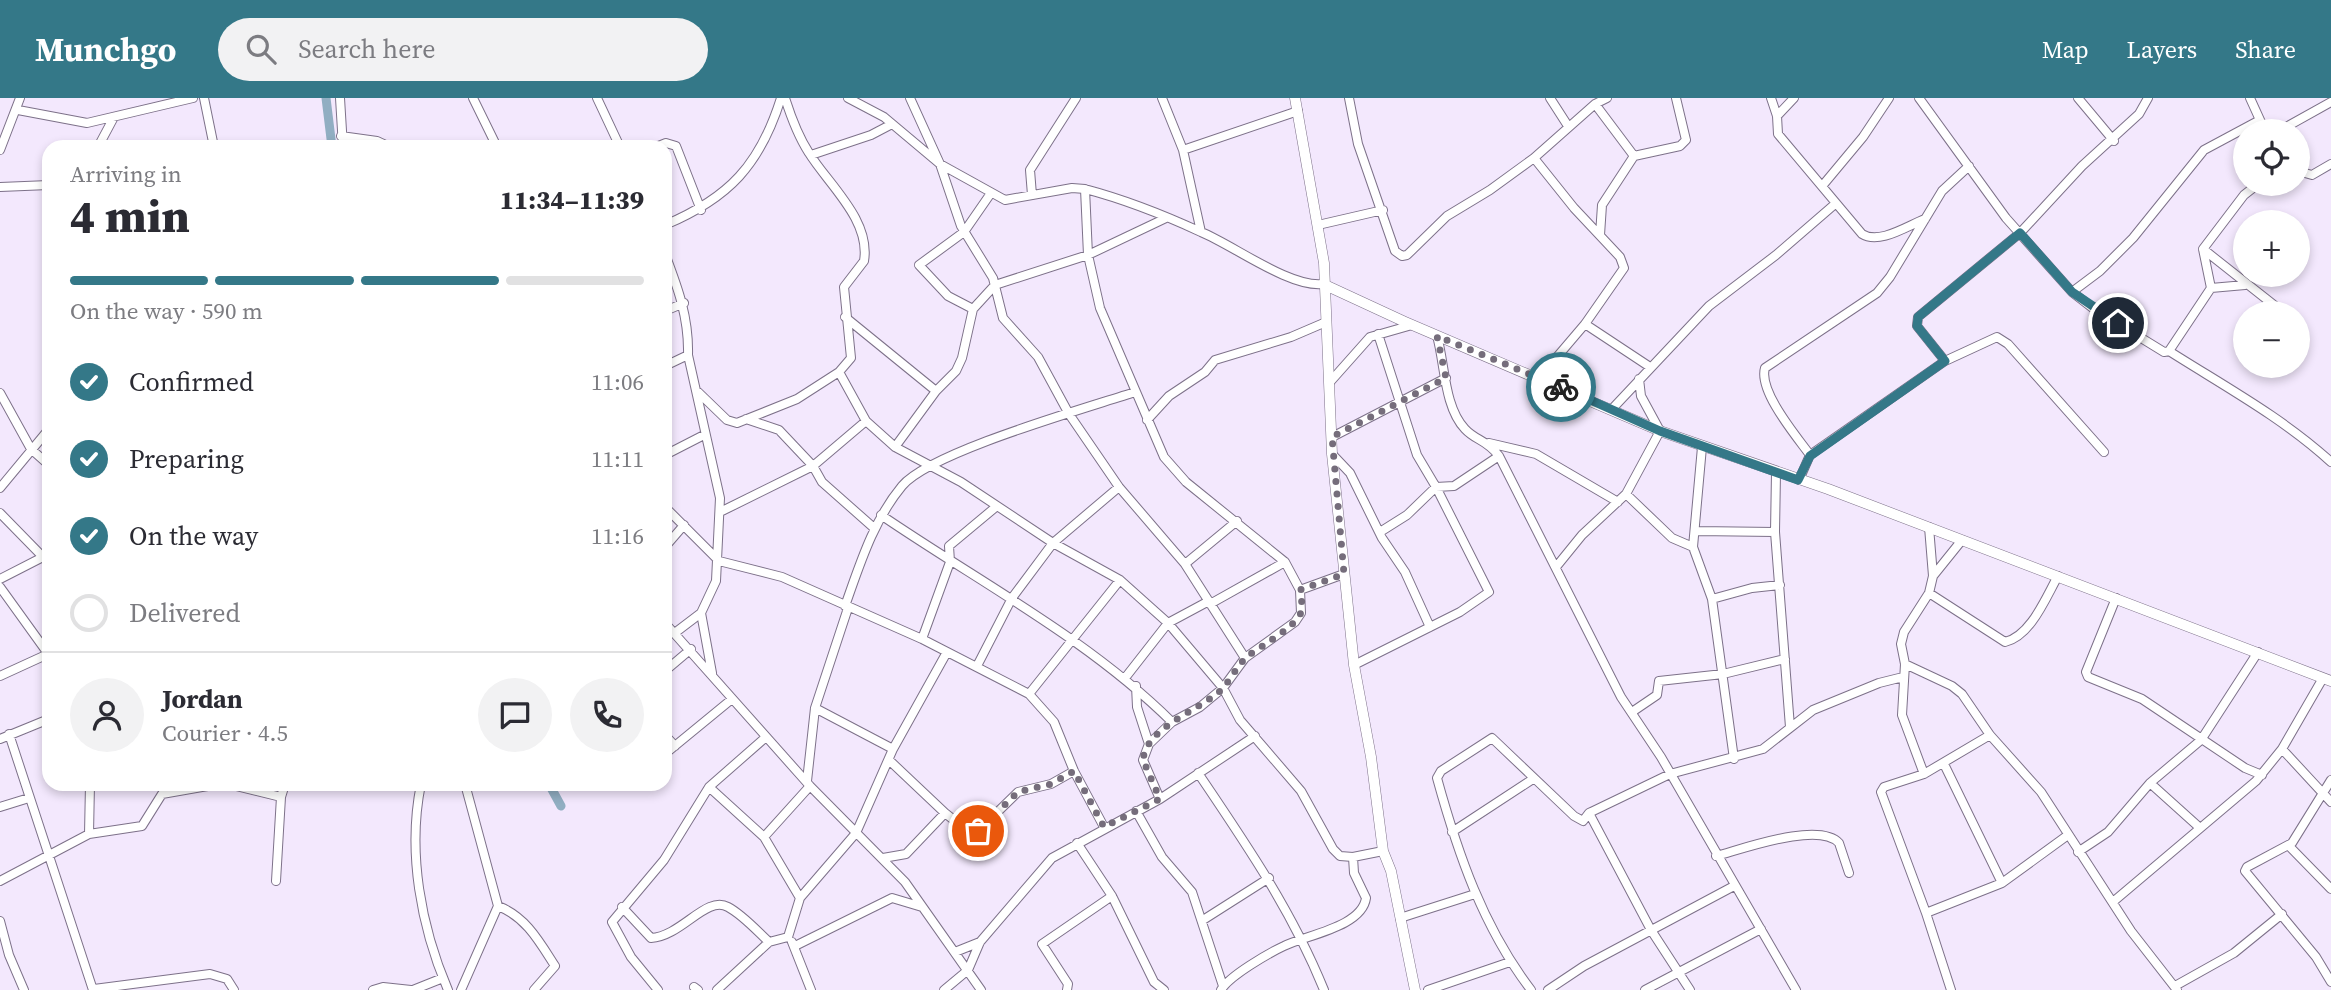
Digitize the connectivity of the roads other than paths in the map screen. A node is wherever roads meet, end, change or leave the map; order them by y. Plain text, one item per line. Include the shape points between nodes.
1 (20, 98) edge
2 (192, 98) edge
3 (204, 98) edge
4 (340, 98) edge
5 (473, 98) edge
6 (597, 98) edge
7 (783, 98) edge
8 (848, 98) edge
9 (910, 98) edge
10 (1076, 98) edge
11 (1163, 98) edge
12 (1295, 98) edge
13 (1349, 98) edge
14 (1550, 98) edge
15 (1607, 98) edge
16 (1675, 98) edge
17 (1771, 98) edge
18 (1794, 98) edge
19 (1889, 98) edge
20 (1919, 98) edge
21 (2078, 98) edge
22 (2148, 98) edge
23 (2250, 98) edge
24 (2331, 102) edge
25 (1595, 104) junction
26 (18, 110) junction
27 (1298, 111) junction
28 (1777, 116) junction
29 (114, 117) junction
30 (2260, 119) edge
31 (2301, 119) edge
32 (892, 124) junction
33 (1568, 126) junction
34 (2233, 134) edge
35 (341, 136) junction
36 (102, 140) edge
37 (213, 140) edge
38 (341, 140) edge
39 (370, 140) edge
40 (494, 140) edge
41 (617, 140) edge
42 (2114, 141) junction
43 (672, 144) edge
44 (0, 150) edge
45 (1183, 150) junction
46 (810, 155) junction
47 (1634, 156) junction
48 (1534, 158) junction
49 (940, 164) junction
50 (2331, 164) edge
51 (1969, 166) junction
52 (2310, 174) edge
53 (42, 185) edge
54 (1823, 185) junction
55 (0, 187) edge
56 (1085, 189) junction
57 (992, 192) junction
58 (1032, 195) junction
59 (2243, 196) edge
60 (1835, 204) junction
61 (701, 210) junction
62 (1383, 210) junction
63 (1166, 218) junction
64 (1925, 219) junction
65 (672, 222) edge
66 (1318, 225) junction
67 (964, 232) junction
68 (1201, 232) junction
69 (2020, 233) junction
70 (1600, 235) junction
71 (2203, 249) junction
72 (1088, 255) junction
73 (672, 272) edge
74 (2233, 275) edge
75 (1323, 284) junction
76 (995, 285) junction
77 (2233, 286) edge
78 (2248, 287) edge
79 (2211, 288) junction
80 (2072, 292) junction
81 (2267, 301) edge
82 (684, 303) junction
83 (672, 308) edge
84 (973, 309) junction
85 (845, 317) junction
86 (1326, 322) junction
87 (1585, 324) junction
88 (1412, 325) junction
89 (1378, 334) junction
90 (1437, 336) junction
91 (2169, 351) junction
92 (688, 355) junction
93 (1945, 361) junction
94 (672, 363) edge
95 (1650, 367) junction
96 (839, 372) junction
97 (1446, 378) junction
98 (1539, 378) junction
99 (1640, 379) junction
100 (1329, 382) junction
101 (936, 391) junction
102 (698, 392) junction
103 (1135, 392) junction
104 (0, 393) edge
105 (1401, 400) junction
106 (1613, 408) junction
107 (1069, 414) junction
108 (746, 419) junction
109 (1147, 420) junction
110 (866, 421) junction
111 (1660, 431) junction
112 (704, 435) junction
113 (42, 437) edge
114 (1332, 437) junction
115 (1489, 443) junction
116 (895, 447) junction
117 (1702, 447) junction
118 (31, 449) junction
119 (672, 451) edge
120 (2104, 452) dead end
121 (1332, 454) junction
122 (1499, 456) junction
123 (1810, 456) junction
124 (42, 459) edge
125 (2331, 462) edge
126 (931, 465) junction
127 (813, 466) junction
128 (1776, 473) junction
129 (1798, 480) junction
130 (1119, 487) junction
131 (1436, 487) junction
132 (0, 488) edge
133 (1626, 495) junction
134 (1618, 502) junction
135 (997, 506) junction
136 (720, 512) junction
137 (0, 513) edge
138 (672, 514) edge
139 (881, 515) junction
140 (1237, 521) junction
141 (684, 525) junction
142 (1929, 527) junction
143 (874, 528) junction
144 (1696, 531) junction
145 (1380, 532) junction
146 (1775, 532) junction
147 (672, 539) edge
148 (1962, 540) junction
149 (1053, 543) junction
150 (1693, 547) junction
151 (42, 549) edge
152 (42, 556) edge
153 (719, 561) junction
154 (950, 562) junction
155 (1285, 562) junction
156 (1185, 564) junction
157 (1556, 568) junction
158 (1344, 574) junction
159 (1933, 576) junction
160 (2058, 576) junction
161 (0, 579) edge
162 (1120, 580) junction
163 (1780, 585) junction
164 (0, 587) edge
165 (1300, 590) junction
166 (1930, 593) junction
167 (1012, 598) junction
168 (2116, 598) junction
169 (1712, 599) junction
170 (1209, 603) junction
171 (846, 607) junction
172 (701, 613) junction
173 (1168, 623) junction
174 (1430, 627) junction
175 (672, 629) edge
176 (676, 632) junction
177 (922, 639) junction
178 (1072, 642) junction
179 (42, 644) edge
180 (691, 649) junction
181 (947, 652) junction
182 (2258, 652) junction
183 (42, 657) edge
184 (1245, 658) junction
185 (1786, 659) junction
186 (1905, 664) junction
187 (672, 665) edge
188 (1354, 665) junction
189 (977, 666) junction
190 (713, 674) junction
191 (1723, 674) junction
192 (0, 676) edge
193 (1903, 677) junction
194 (1125, 678) junction
195 (2327, 679) edge
196 (1136, 686) junction
197 (1223, 688) junction
198 (1029, 694) junction
199 (732, 699) junction
200 (815, 708) junction
201 (1632, 712) junction
202 (42, 722) edge
203 (1172, 722) junction
204 (1790, 727) junction
205 (9, 734) junction
206 (1990, 735) junction
207 (1255, 736) junction
208 (766, 737) junction
209 (0, 739) edge
210 (2201, 740) junction
211 (672, 743) edge
212 (1149, 744) junction
213 (675, 746) junction
214 (672, 748) edge
215 (893, 748) junction
216 (2282, 749) junction
217 (1734, 759) junction
218 (889, 760) junction
219 (1944, 764) junction
220 (1074, 771) junction
221 (1198, 774) junction
222 (1670, 774) junction
223 (1924, 774) junction
224 (2262, 775) junction
225 (1533, 779) junction
226 (2331, 780) edge
227 (808, 783) junction
228 (2150, 783) junction
229 (709, 786) junction
230 (90, 791) edge
231 (178, 791) edge
232 (257, 791) edge
233 (283, 791) edge
234 (420, 791) edge
235 (468, 791) edge
236 (2324, 795) junction
237 (281, 797) junction
238 (29, 798) junction
239 (1160, 799) junction
240 (2331, 802) edge
241 (0, 807) edge
242 (1136, 811) junction
243 (945, 813) junction
244 (1589, 813) junction
245 (1104, 827) junction
246 (2200, 828) junction
247 (1452, 832) junction
248 (856, 833) junction
249 (89, 834) junction
250 (2068, 835) junction
251 (764, 837) junction
252 (1077, 843) junction
253 (2289, 846) junction
254 (1383, 851) junction
255 (2078, 852) junction
256 (1716, 856) junction
257 (50, 857) junction
258 (1353, 857) junction
259 (883, 858) junction
260 (1849, 873) dead end
261 (1269, 878) junction
262 (0, 881) edge
263 (276, 881) dead end
264 (2002, 883) junction
265 (1734, 886) junction
266 (2331, 888) edge
267 (1475, 894) junction
268 (1112, 896) junction
269 (800, 898) junction
270 (2114, 901) junction
271 (498, 905) junction
272 (622, 907) junction
273 (925, 908) junction
274 (1926, 913) junction
275 (2281, 914) junction
276 (1400, 918) junction
277 (1203, 920) junction
278 (0, 922) edge
279 (1761, 929) junction
280 (1651, 930) junction
281 (788, 937) junction
282 (1303, 939) junction
283 (769, 942) junction
284 (980, 942) junction
285 (795, 946) junction
286 (955, 952) junction
287 (9, 955) junction
288 (0, 959) edge
289 (1510, 962) junction
290 (968, 970) junction
291 (1679, 975) junction
292 (443, 978) junction
293 (2331, 982) edge
294 (1222, 988) edge
295 (2176, 988) edge
296 (24, 990) edge
297 (93, 990) edge
298 (234, 990) edge
299 (373, 990) edge
300 (412, 990) edge
301 (448, 990) edge
302 (461, 990) edge
303 (534, 990) edge
304 (658, 990) edge
305 (717, 990) edge
306 (811, 990) edge
307 (944, 990) edge
308 (981, 990) edge
309 (1067, 990) edge
310 (1164, 990) edge
311 (1324, 990) edge
312 (1415, 990) edge
313 (1428, 990) edge
314 (1531, 990) edge
315 (1548, 990) edge
316 (1645, 990) edge
317 (1690, 990) edge
318 (1795, 990) edge
319 (1951, 990) edge

1 - 26 street
2 - 29 street
3 - 37 street
4 - 35 street
5 - 40 street
6 - 41 street
7 - 46 street
7 - 61 street via 754,160
8 - 32 street
9 - 49 street
10 - 58 street via 1030,170
11 - 45 street
12 - 27 street
13 - 62 street via 1358,144
14 - 33 street
15 - 25 street
16 - 47 street via 1686,135 1684,144
17 - 28 street
18 - 28 street
19 - 54 street
20 - 51 street
21 - 42 street
22 - 42 street
23 - 30 street
24 - 31 street
25 - 33 street
25 - 47 street
26 - 29 street via 87,123
26 - 44 street
27 - 45 street
27 - 66 street
28 - 54 street via 1778,134
29 - 36 street
32 - 46 street
32 - 49 street
33 - 48 street
34 - 80 street via 2204,150 2133,238
35 - 38 street
35 - 39 street
42 - 69 street via 2082,166
43 - 61 street
45 - 68 street
46 - 85 street via 852,214 863,240 864,261 844,287
47 - 70 street via 1602,205
48 - 62 street via 1447,216 1407,255 1395,250
48 - 70 street
49 - 57 street
49 - 67 street
50 - 52 street
51 - 64 street via 1945,186
51 - 69 street
53 - 55 street
54 - 60 street
56 - 58 street
56 - 63 street
56 - 72 street
57 - 58 street via 1004,200
57 - 67 street
59 - 71 street
60 - 64 street via 1868,238
60 - 95 street via 1709,306
61 - 65 street
62 - 66 street
63 - 68 street
63 - 72 street
64 - 123 street via 1877,293 1765,369 1763,376 1777,409
66 - 75 street
67 - 76 street
67 - 84 street via 919,265 948,296
68 - 75 street via 1287,276
69 - 80 street
69 - 93 street via 1918,317 1917,326
70 - 87 street via 1624,268
71 - 74 street
71 - 79 street
72 - 76 street
72 - 103 street via 1104,322
73 - 82 street
75 - 86 street
75 - 88 street
76 - 84 street
76 - 107 street via 1003,318 1038,357
77 - 79 street
78 - 81 street
79 - 91 street
80 - 91 street
82 - 83 street
82 - 92 street
84 - 101 street via 962,358
85 - 96 street via 851,358
85 - 101 street
86 - 100 street
86 - 109 street via 1215,360
87 - 95 street
87 - 98 street
88 - 89 street
88 - 90 street
89 - 100 street via 1362,343
89 - 105 street
90 - 97 street
90 - 98 street
91 - 125 street
92 - 94 street
92 - 102 street
93 - 120 street via 2001,338
93 - 123 street
95 - 99 street
96 - 108 street via 797,399
96 - 110 street
97 - 105 street
97 - 115 street via 1457,418 1468,432
98 - 106 street
99 - 106 street
99 - 111 street via 1641,396
100 - 114 street
101 - 116 street
102 - 108 street via 732,423
102 - 112 street
103 - 107 street
103 - 109 street
104 - 118 street
105 - 114 street
105 - 131 street via 1417,455
106 - 111 street
107 - 126 street
107 - 130 street
108 - 127 street via 776,428
109 - 140 street via 1167,461 1186,482
110 - 116 street
110 - 127 street
111 - 117 street
111 - 133 street
112 - 119 street
112 - 136 street
113 - 118 street
114 - 121 street
115 - 122 street
115 - 134 street via 1536,454
116 - 126 street
117 - 128 street
117 - 144 street
118 - 124 street
118 - 132 street
121 - 145 street via 1350,473
121 - 158 street
122 - 131 street via 1454,486
122 - 157 street
123 - 129 street
126 - 135 street
126 - 139 street via 903,484
127 - 136 street
127 - 143 street via 822,482
128 - 129 street
128 - 146 street
129 - 142 street
130 - 149 street
130 - 156 street
131 - 145 street via 1407,515
131 - 174 street via 1489,592
133 - 134 street
133 - 150 street via 1672,538
134 - 157 street via 1582,535
135 - 149 street
135 - 154 street via 949,546
136 - 153 street
137 - 151 street
138 - 141 street
139 - 143 street
139 - 154 street
140 - 155 street
140 - 156 street
141 - 147 street
141 - 153 street
142 - 148 street
142 - 159 street
143 - 171 street
144 - 146 street
144 - 150 street
145 - 174 street
146 - 163 street
148 - 159 street
148 - 160 street
149 - 162 street
149 - 167 street
150 - 169 street
152 - 161 street
153 - 171 street via 775,574
153 - 172 street via 716,581
154 - 167 street
154 - 177 street
155 - 165 street
155 - 170 street
156 - 170 street
157 - 201 street via 1620,697
158 - 165 street
158 - 188 street
159 - 166 street
160 - 166 street via 2035,616 2018,636 2005,642
160 - 168 street
162 - 173 street
162 - 178 street
163 - 169 street
163 - 185 street
164 - 179 street
165 - 184 street via 1301,613 1295,621
166 - 186 street via 1902,639
167 - 178 street
167 - 189 street
168 - 182 street
168 - 210 street via 2087,676 2142,699
169 - 191 street
170 - 173 street
170 - 184 street
171 - 177 street
171 - 200 street
172 - 176 street
172 - 190 street
173 - 194 street
173 - 197 street
174 - 188 street
175 - 176 street
176 - 180 street
177 - 181 street
178 - 194 street
178 - 198 street
180 - 187 street
180 - 190 street
181 - 189 street
181 - 215 street
182 - 195 street
182 - 210 street
183 - 192 street
184 - 197 street
185 - 191 street
185 - 204 street
186 - 193 street
186 - 206 street via 1958,689
188 - 254 street
189 - 198 street
190 - 199 street
191 - 201 street via 1659,681 1657,695
191 - 217 street
193 - 204 street via 1813,710
193 - 223 street via 1903,723
194 - 196 street
195 - 216 street
196 - 203 street
196 - 212 street via 1137,708
197 - 203 street
197 - 207 street
198 - 220 street via 1054,722
199 - 208 street
199 - 213 street
200 - 215 street
200 - 227 street
201 - 222 street
202 - 205 street
203 - 212 street
204 - 217 street via 1763,749
205 - 209 street
205 - 238 street
206 - 219 street
206 - 250 street via 2041,792
207 - 221 street
207 - 258 street via 1301,791 1333,849 1340,856
208 - 227 street
208 - 229 street
210 - 224 street
210 - 228 street
211 - 213 street
212 - 239 street via 1143,760
213 - 214 street
215 - 218 street
216 - 224 street
216 - 236 street
217 - 222 street
218 - 243 street
218 - 248 street
219 - 223 street
219 - 264 street
220 - 243 street via 1051,784 1018,792 978,831 969,831
220 - 245 street
221 - 239 street
221 - 261 street
222 - 244 street
222 - 256 street
223 - 274 street via 1881,792
224 - 246 street
225 - 244 street via 1578,819 1583,821
225 - 247 street
225 - 247 street via 1497,740 1490,739 1438,775
226 - 236 street
227 - 248 street
227 - 251 street
228 - 246 street
228 - 255 street via 2108,832
229 - 251 street
229 - 272 street via 664,859
230 - 249 street
231 - 249 street via 162,794 142,826
232 - 237 street
233 - 237 street
234 - 292 street via 415,854 427,930
235 - 271 street
236 - 240 street
236 - 253 street
237 - 263 street
238 - 241 street
238 - 257 street
239 - 242 street
242 - 245 street
242 - 277 street via 1162,857 1192,892
243 - 259 street via 905,854
244 - 280 street
245 - 252 street
246 - 270 street
247 - 267 street
248 - 259 street
248 - 269 street
249 - 257 street
250 - 255 street
250 - 264 street
251 - 269 street
252 - 268 street
252 - 284 street via 1047,861
253 - 266 street
253 - 275 street via 2245,869
254 - 258 street
254 - 276 street
255 - 270 street
256 - 260 street via 1764,842 1821,834 1839,843
256 - 265 street
257 - 262 street
257 - 297 street
258 - 282 street via 1354,873 1366,898 1362,909 1332,929
259 - 273 street
261 - 277 street
261 - 282 street
264 - 274 street
265 - 279 street
265 - 280 street
267 - 276 street
267 - 289 street
268 - 309 street via 1042,944 1068,984
268 - 310 street via 1154,982
269 - 281 street
270 - 295 street
271 - 302 street
271 - 303 street via 530,929 555,966
272 - 283 street via 651,938 674,933 711,905 724,905
272 - 304 street via 611,925
273 - 285 street via 892,898
273 - 286 street
274 - 319 street
275 - 293 street
275 - 295 street via 2234,953
276 - 312 street
277 - 294 street
278 - 287 street
279 - 291 street
279 - 318 street
280 - 291 street
280 - 315 street
281 - 283 street
281 - 285 street
282 - 294 street via 1280,948
282 - 311 street
283 - 305 street
284 - 286 street
284 - 290 street
285 - 306 street
286 - 290 street
287 - 288 street
287 - 296 street
289 - 313 street
289 - 314 street
290 - 307 street
290 - 308 street
291 - 316 street
291 - 317 street
292 - 300 street
292 - 301 street
297 - 298 street via 210,974 227,979
299 - 300 street

